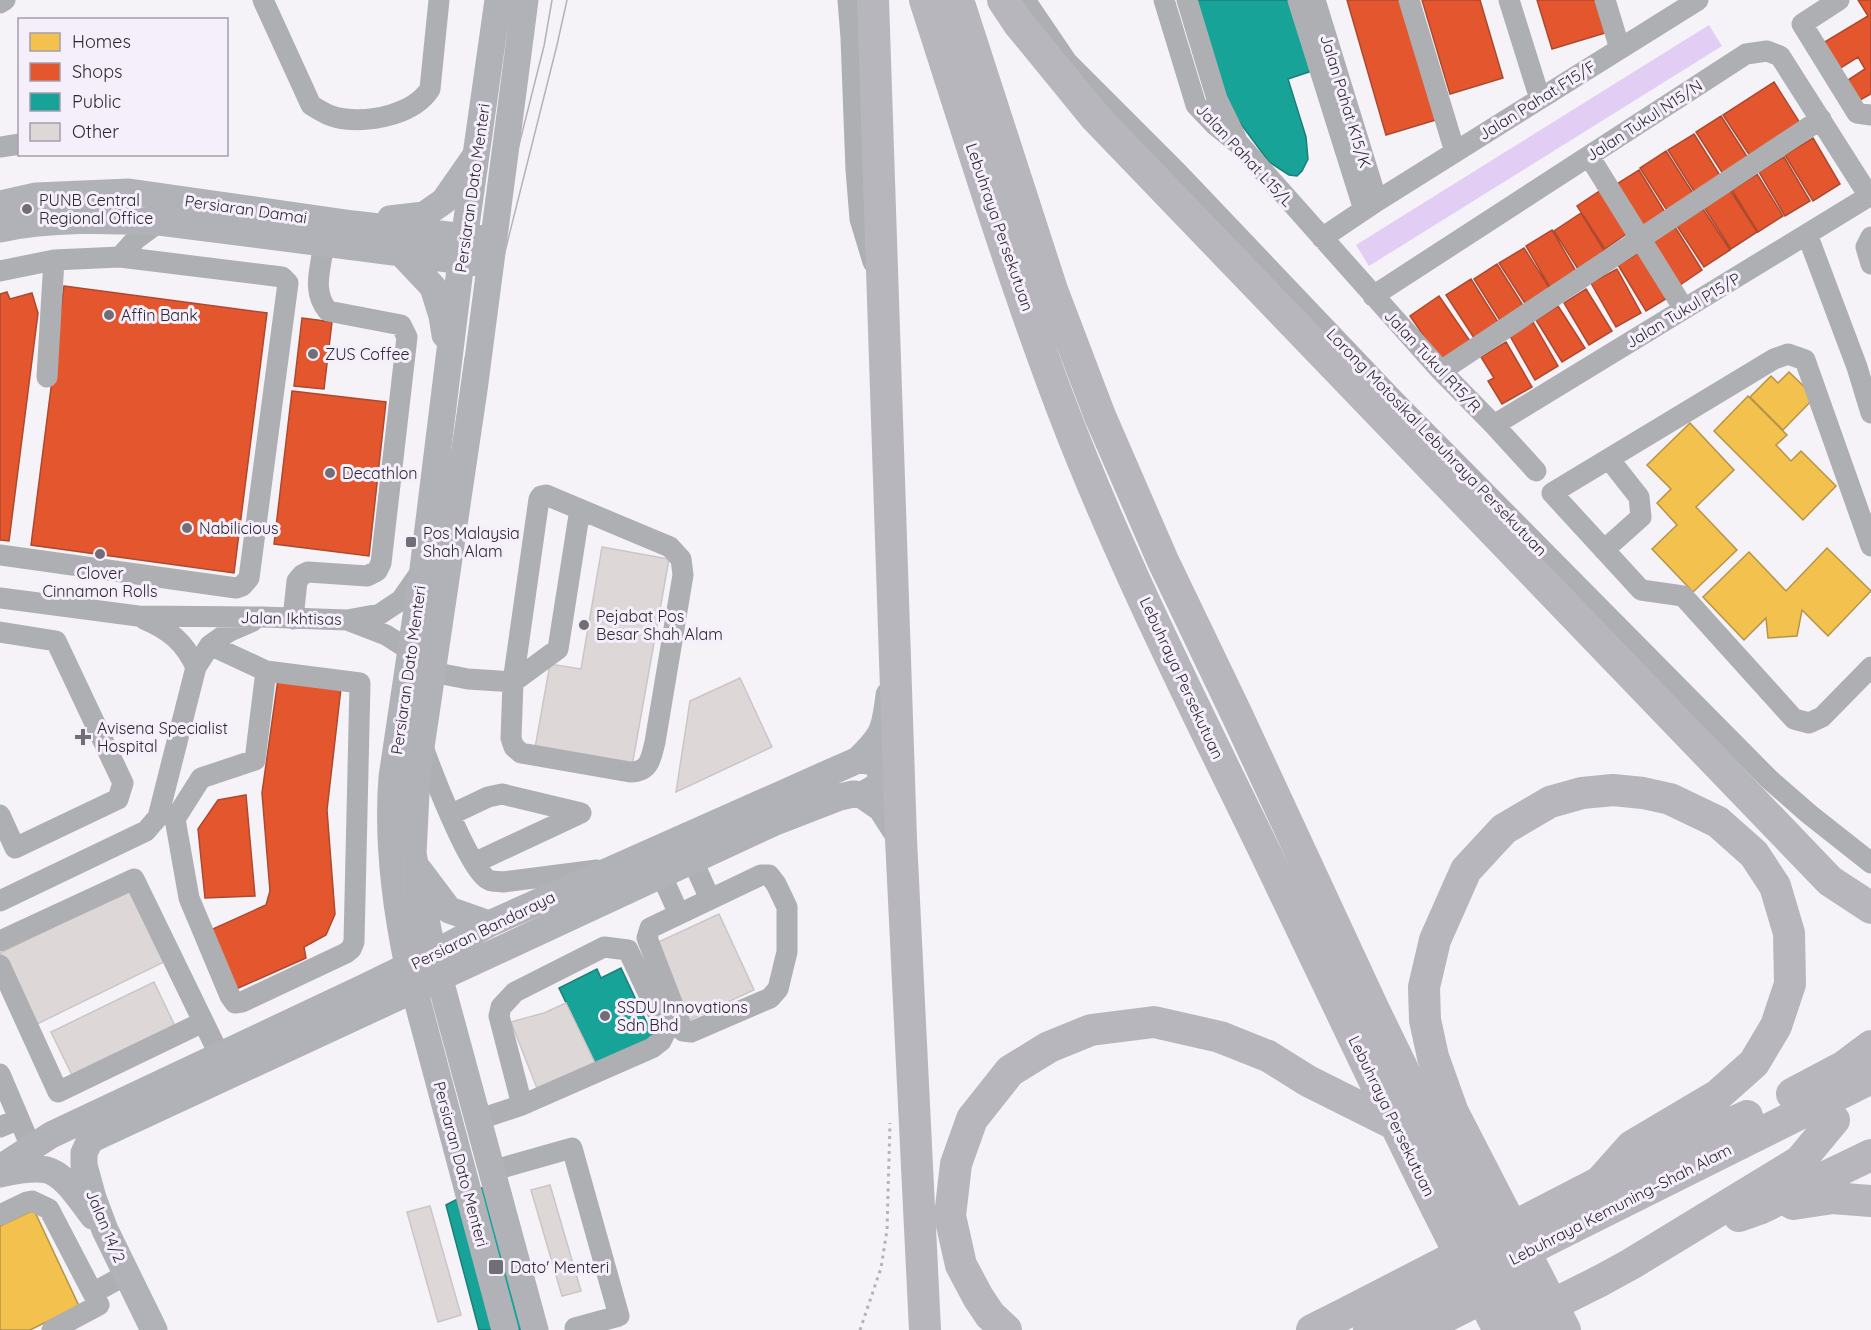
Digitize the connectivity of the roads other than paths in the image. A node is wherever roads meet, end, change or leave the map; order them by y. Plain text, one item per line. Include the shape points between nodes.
1 (5, 0) edge
2 (262, 0) edge
3 (439, 0) edge
4 (498, 0) edge
5 (525, 0) edge
6 (848, 0) edge
7 (873, 0) edge
8 (925, 0) edge
9 (958, 0) edge
10 (1003, 0) edge
11 (1025, 0) edge
12 (1164, 0) edge
13 (1187, 0) edge
14 (1298, 0) edge
15 (1315, 0) edge
16 (1409, 0) edge
17 (1509, 0) edge
18 (1605, 0) edge
19 (1698, 0) edge
20 (1839, 0) edge
21 (0, 3) edge
22 (1620, 49) junction
23 (1540, 99) junction
24 (1871, 115) edge
25 (1821, 119) junction
26 (18, 144) edge
27 (1240, 145) junction
28 (0, 147) edge
29 (1455, 152) junction
30 (477, 154) junction
31 (1589, 156) junction
32 (1870, 195) edge
33 (0, 204) edge
34 (1370, 205) junction
35 (159, 222) junction
36 (353, 224) junction
37 (0, 229) edge
38 (1807, 234) junction
39 (1871, 237) edge
40 (1322, 238) junction
41 (1641, 238) junction
42 (324, 243) junction
43 (463, 249) junction
44 (491, 252) junction
45 (401, 253) junction
46 (120, 257) junction
47 (54, 260) junction
48 (1871, 264) edge
49 (0, 271) edge
50 (1373, 296) junction
51 (884, 303) junction
52 (1684, 309) junction
53 (448, 360) junction
54 (1864, 364) edge
55 (1441, 371) junction
56 (46, 377) dead end
57 (1871, 413) edge
58 (1494, 425) junction
59 (1609, 459) junction
60 (1536, 471) dead end
61 (1864, 505) edge
62 (579, 509) junction
63 (1870, 537) edge
64 (1604, 550) junction
65 (0, 555) edge
66 (423, 569) junction
67 (1563, 571) junction
68 (236, 588) junction
69 (0, 598) edge
70 (1570, 608) junction
71 (138, 616) junction
72 (262, 617) junction
73 (293, 619) junction
74 (347, 620) junction
75 (0, 632) edge
76 (894, 643) junction
77 (210, 645) junction
78 (411, 651) junction
79 (196, 667) junction
80 (1871, 667) edge
81 (266, 671) junction
82 (432, 672) junction
83 (513, 682) junction
84 (422, 743) junction
85 (858, 760) junction
86 (862, 795) junction
87 (0, 815) edge
88 (450, 815) junction
89 (901, 839) junction
90 (692, 860) junction
91 (474, 863) junction
92 (1871, 863) edge
93 (415, 864) junction
94 (615, 868) junction
95 (661, 874) junction
96 (710, 899) junction
97 (0, 901) edge
98 (1871, 908) edge
99 (679, 914) junction
100 (399, 924) junction
101 (489, 924) junction
102 (0, 941) edge
103 (500, 948) junction
104 (0, 965) edge
105 (436, 966) junction
106 (411, 978) junction
107 (368, 999) junction
108 (1373, 1008) junction
109 (450, 1021) junction
110 (203, 1022) junction
111 (1871, 1046) edge
112 (220, 1056) junction
113 (1862, 1069) edge
114 (0, 1074) edge
115 (439, 1084) junction
116 (1871, 1101) edge
117 (522, 1106) junction
118 (1452, 1110) junction
119 (477, 1120) junction
120 (1834, 1120) junction
121 (9, 1123) edge
122 (1396, 1125) junction
123 (111, 1129) joint
124 (31, 1147) junction
125 (1871, 1155) edge
126 (0, 1168) edge
127 (491, 1170) junction
128 (0, 1174) edge
129 (1600, 1182) junction
130 (1871, 1201) edge
131 (1759, 1209) junction
132 (0, 1215) edge
133 (105, 1230) junction
134 (1675, 1237) junction
135 (1576, 1238) junction
136 (127, 1275) junction
137 (93, 1293) junction
138 (1361, 1320) edge
139 (621, 1323) edge
140 (575, 1328) dead end
141 (52, 1330) edge
142 (154, 1330) edge
143 (505, 1330) edge
144 (535, 1330) edge
145 (926, 1330) edge
146 (1006, 1330) edge
147 (1312, 1330) edge
148 (1419, 1330) edge
149 (1500, 1330) edge
150 (1532, 1330) edge
151 (1565, 1330) edge

1 - 21 street
2 - 3 street via 311,105 325,114 365,120 416,104 430,89
4 - 30 main road, Persiaran Dato Menteri
5 - 44 main road, Persiaran Dato Menteri
6 - 51 street via 860,219
7 - 51 highway
8 - 122 highway, Lebuhraya Persekutuan via 1013,270 1058,398 1102,504
9 - 108 highway, Lebuhraya Persekutuan via 1052,290 1100,416 1163,561
10 - 70 highway via 1096,118
11 - 67 street, Lorong Motosikal Lebuhraya Persekutuan via 1067,63
12 - 27 street, Jalan Pahat L15/L via 1196,105
13 - 27 street via 1217,99
14 - 34 street
15 - 34 street, Jalan Pahat K15/K
16 - 29 street
17 - 23 street
18 - 22 street
19 - 22 street, Jalan Pahat F15/F
20 - 24 street via 1802,24 1857,113
22 - 23 street, Jalan Pahat F15/F
23 - 29 street, Jalan Pahat F15/F
25 - 31 street, Jalan Tukul N15/N via 1780,56 1767,51 1746,54
25 - 32 street, Jalan Tukul N15/N
25 - 41 street
26 - 28 street
27 - 40 street, Jalan Pahat L15/L
29 - 34 street, Jalan Pahat F15/F
30 - 36 main road via 444,201 424,214
30 - 43 main road, Persiaran Dato Menteri
31 - 41 street
31 - 50 street, Jalan Tukul N15/N
32 - 38 street, Jalan Tukul P15/P
33 - 36 main road, Persiaran Damai via 36,196 129,192
34 - 40 street
35 - 37 main road, Persiaran Damai via 109,220 24,224
35 - 42 main road, Persiaran Damai
35 - 46 street
36 - 43 main road, Persiaran Damai
38 - 52 street, Jalan Tukul P15/P
38 - 54 street
39 - 48 street via 1866,247
40 - 50 street, Jalan Pahat L15/L
41 - 52 street
41 - 55 street
42 - 45 main road, Persiaran Damai
42 - 73 street via 317,290 320,302 328,311 402,325 407,337 381,563 377,571 367,576 308,572 302,575 297,581
43 - 44 main road, Persiaran Damai
43 - 45 main road, Persiaran Damai
43 - 53 main road, Persiaran Dato Menteri
44 - 82 main road, Persiaran Dato Menteri
45 - 53 main road via 433,287
46 - 47 street
46 - 68 street via 282,278 288,283 249,578
47 - 49 street
47 - 56 street
50 - 55 street, Jalan Tukul R15/R
51 - 76 highway
52 - 58 street, Jalan Tukul P15/P
53 - 66 main road, Persiaran Dato Menteri
54 - 57 street
55 - 58 street, Jalan Tukul R15/R
58 - 60 street, Jalan Tukul R15/R
59 - 61 street via 1774,358 1788,354 1805,360
59 - 64 street via 1639,497 1641,517
59 - 64 street via 1552,493
61 - 63 street
62 - 83 street via 558,649
62 - 83 street via 546,495 539,500
62 - 83 street via 670,547 683,568 649,764 630,772 521,753 511,738
64 - 80 street via 1641,590 1683,596 1794,719 1809,723 1822,717
65 - 68 street
66 - 74 street, Jalan Ikhtisas via 401,600 380,614
66 - 78 main road, Persiaran Dato Menteri
67 - 70 street
67 - 92 street, Lorong Motosikal Lebuhraya Persekutuan via 1769,779
68 - 72 street
69 - 71 street, Jalan Ikhtisas
70 - 98 highway via 1830,880
71 - 72 street, Jalan Ikhtisas
71 - 79 street, Jalan Ikhtisas via 162,626 181,642
72 - 73 street, Jalan Ikhtisas
72 - 77 street
73 - 74 street, Jalan Ikhtisas
74 - 78 street via 386,635
75 - 87 street via 56,641 123,783 118,799 15,848
76 - 85 main road, Persiaran Bandaraya via 886,723 876,742
76 - 89 highway
77 - 79 street
77 - 81 street
78 - 100 main road, Persiaran Dato Menteri via 389,811
79 - 97 street via 153,825
81 - 81 street via 255,760 201,778 175,819 189,898 235,1004 346,953 354,942 360,683
82 - 83 street
82 - 84 main road, Persiaran Dato Menteri
84 - 88 street
84 - 93 main road, Persiaran Dato Menteri via 417,774
85 - 86 main road via 875,763 881,775 877,787
85 - 94 main road, Persiaran Bandaraya
86 - 89 main road via 881,808
86 - 90 main road, Persiaran Bandaraya via 840,797
88 - 91 street
88 - 91 street via 502,794 581,813
89 - 145 highway
90 - 95 main road, Persiaran Bandaraya
90 - 96 street
91 - 94 street via 488,880 503,882
93 - 101 main road via 449,910
93 - 105 main road, Persiaran Dato Menteri
94 - 101 main road, Persiaran Bandaraya
95 - 99 street
95 - 103 main road, Persiaran Bandaraya
96 - 99 street
96 - 99 street via 761,875 769,875 787,907 787,952 778,989 770,998 691,1032 683,1031 647,938 650,928
100 - 106 main road, Persiaran Dato Menteri
100 - 107 main road
101 - 105 main road, Persiaran Bandaraya
102 - 110 street via 134,879
103 - 105 main road, Persiaran Bandaraya
103 - 109 main road via 466,984
104 - 110 street via 58,1092
105 - 106 main road, Persiaran Bandaraya
105 - 109 main road, Persiaran Dato Menteri
106 - 107 main road, Persiaran Bandaraya
106 - 115 main road, Persiaran Dato Menteri
107 - 112 main road, Persiaran Bandaraya
107 - 115 main road via 413,1026
107 - 123 main road, Persiaran Bandaraya
108 - 118 highway via 1424,1055
108 - 150 highway, Lebuhraya Persekutuan
109 - 119 main road, Persiaran Dato Menteri
110 - 112 street
111 - 113 highway
112 - 124 main road, Persiaran Bandaraya
113 - 129 highway
113 - 135 highway, Lebuhraya Kemuning–Shah Alam
114 - 121 street
115 - 143 main road, Persiaran Dato Menteri
116 - 120 highway, Lebuhraya Kemuning–Shah Alam
117 - 117 street via 499,1016 501,1006 515,992 604,947 628,950 666,1031 661,1041
117 - 119 street
118 - 129 highway via 1433,1057 1425,1020 1424,987 1435,940 1466,870 1504,830 1550,802 1582,793 1642,793 1670,799 1718,822 1754,854 1775,886 1789,933 1790,984 1776,1026 1754,1063 1718,1095 1632,1146
118 - 151 highway
119 - 127 main road, Persiaran Dato Menteri
120 - 134 highway via 1800,1161
120 - 135 highway, Lebuhraya Kemuning–Shah Alam
121 - 124 street
122 - 146 highway via 1308,1081 1268,1056 1220,1036 1154,1022 1091,1030 1049,1047 1010,1071 972,1119 956,1164 950,1216 962,1265 990,1315
122 - 149 highway, Lebuhraya Persekutuan
123 - 133 main road, Jalan 14/2 via 90,1140 84,1154 93,1198
124 - 126 main road, Persiaran Bandaraya
125 - 131 highway
127 - 139 street via 572,1148
127 - 144 main road, Persiaran Dato Menteri
128 - 133 main road via 47,1170 64,1182
129 - 138 highway, bridge
130 - 131 highway via 1833,1198
131 - 134 highway
132 - 137 street via 27,1202 49,1209
133 - 136 main road, Jalan 14/2
134 - 149 highway, bridge via 1598,1282
135 - 138 highway, Lebuhraya Kemuning–Shah Alam, bridge
135 - 148 highway, Lebuhraya Kemuning–Shah Alam, bridge
136 - 137 street
136 - 142 main road, Jalan 14/2
137 - 141 street via 99,1305
138 - 147 highway
139 - 140 street

